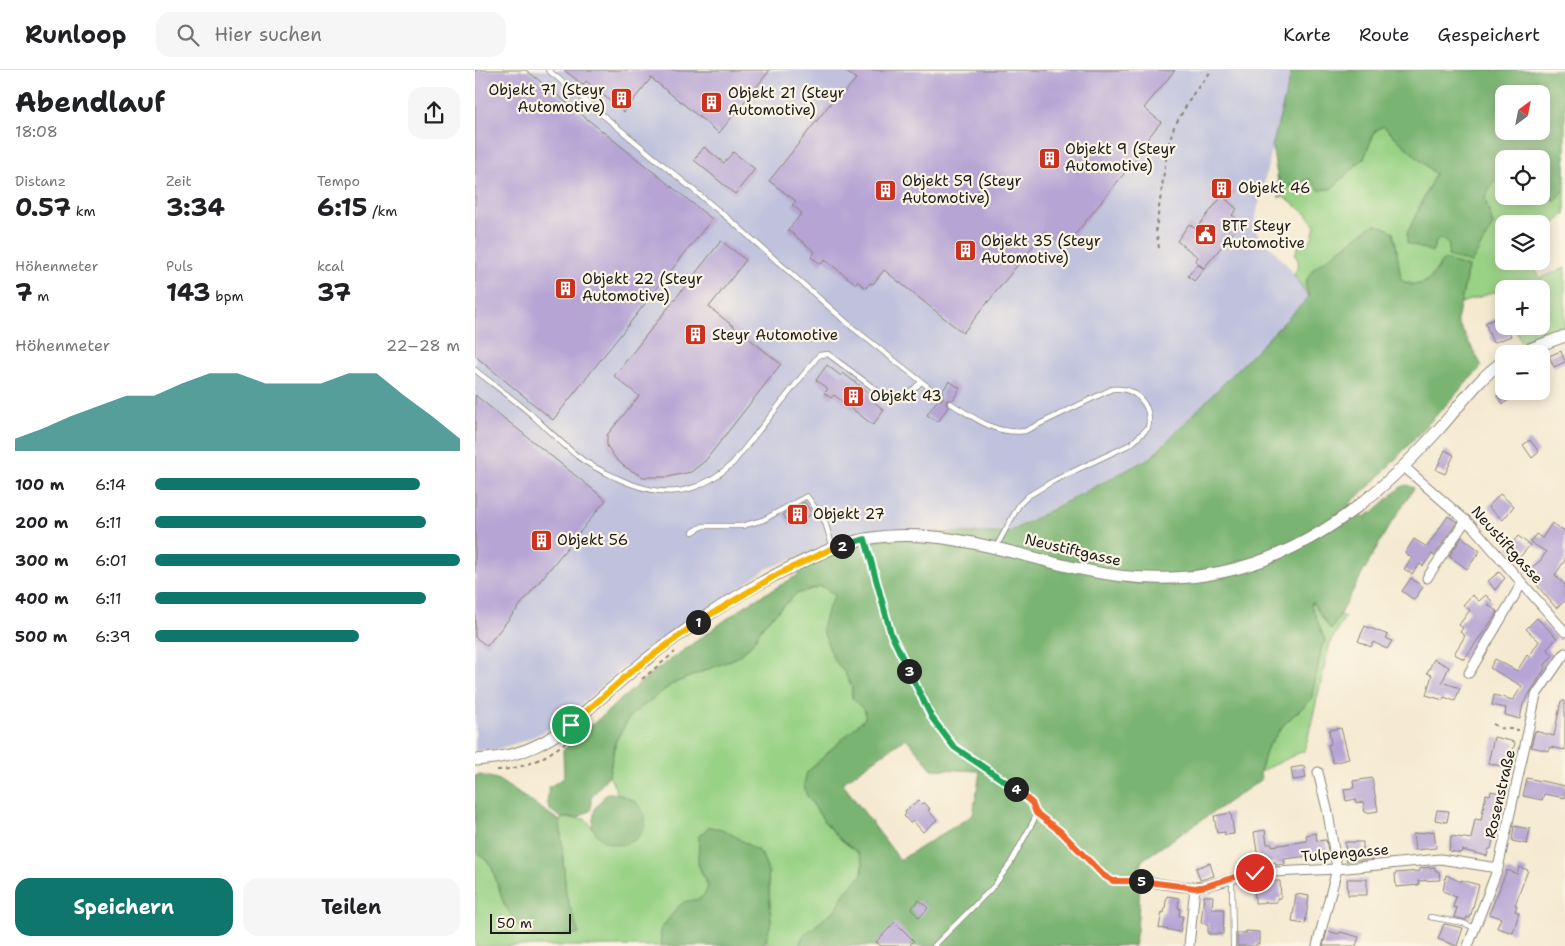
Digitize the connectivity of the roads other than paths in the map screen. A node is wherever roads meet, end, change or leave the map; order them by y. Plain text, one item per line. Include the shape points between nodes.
1 (548, 70) edge
2 (1565, 336) edge
3 (1540, 345) edge
4 (1495, 368) edge
5 (475, 370) edge
6 (921, 382) junction
7 (939, 396) dead end
8 (951, 404) dead end
9 (1403, 466) junction
10 (1466, 520) junction
11 (693, 532) dead end
12 (865, 539) junction
13 (996, 547) junction
14 (833, 548) junction
15 (1427, 578) dead end
16 (1521, 583) junction
17 (1565, 632) edge
18 (1565, 653) edge
19 (1469, 673) dead end
20 (475, 760) edge
21 (1318, 772) dead end
22 (1498, 868) junction
23 (1337, 869) junction
24 (1232, 878) junction
25 (1146, 881) road end
26 (1195, 888) junction
27 (1430, 917) dead end
28 (1475, 928) junction
29 (934, 946) edge
30 (1189, 946) edge
31 (1233, 946) edge
32 (1317, 946) edge
33 (1468, 946) edge

1 - 6 lane
2 - 3 street
4 - 9 street
5 - 6 lane via 593,467 634,486 672,493 706,482 733,463 819,355 828,354 873,389 891,398 909,392
6 - 7 lane
8 - 13 lane via 996,430 1012,433 1025,431 1116,389 1136,394 1149,413 1148,428 1131,444 1028,496 1019,504
9 - 10 street, Neustiftgasse
9 - 13 street, Neustiftgasse via 1367,500 1327,529 1273,556 1221,571 1189,577 1120,576 1080,570
10 - 15 street
10 - 16 street, Neustiftgasse
11 - 14 lane via 703,526 742,526 763,520 807,496 825,522
12 - 13 street, Neustiftgasse via 913,536 955,539
12 - 14 street, Neustiftgasse
12 - 29 lane via 891,634 932,718 954,747 1013,786 1032,803 1036,813 1010,864 994,886
14 - 20 street, Neustiftgasse via 778,574 696,623 633,670 548,741 513,755
16 - 17 street, Neustiftgasse
16 - 19 street
18 - 22 street, Rosenstraße via 1536,695
21 - 23 street
22 - 23 street, Tulpengasse via 1440,859
22 - 28 street, Rosenstraße
23 - 24 street, Tulpengasse via 1255,873
23 - 32 street
24 - 26 street, Tulpengasse
24 - 31 lane
25 - 26 street, Tulpengasse
26 - 30 street
27 - 28 lane
28 - 33 street, Rosenstraße

